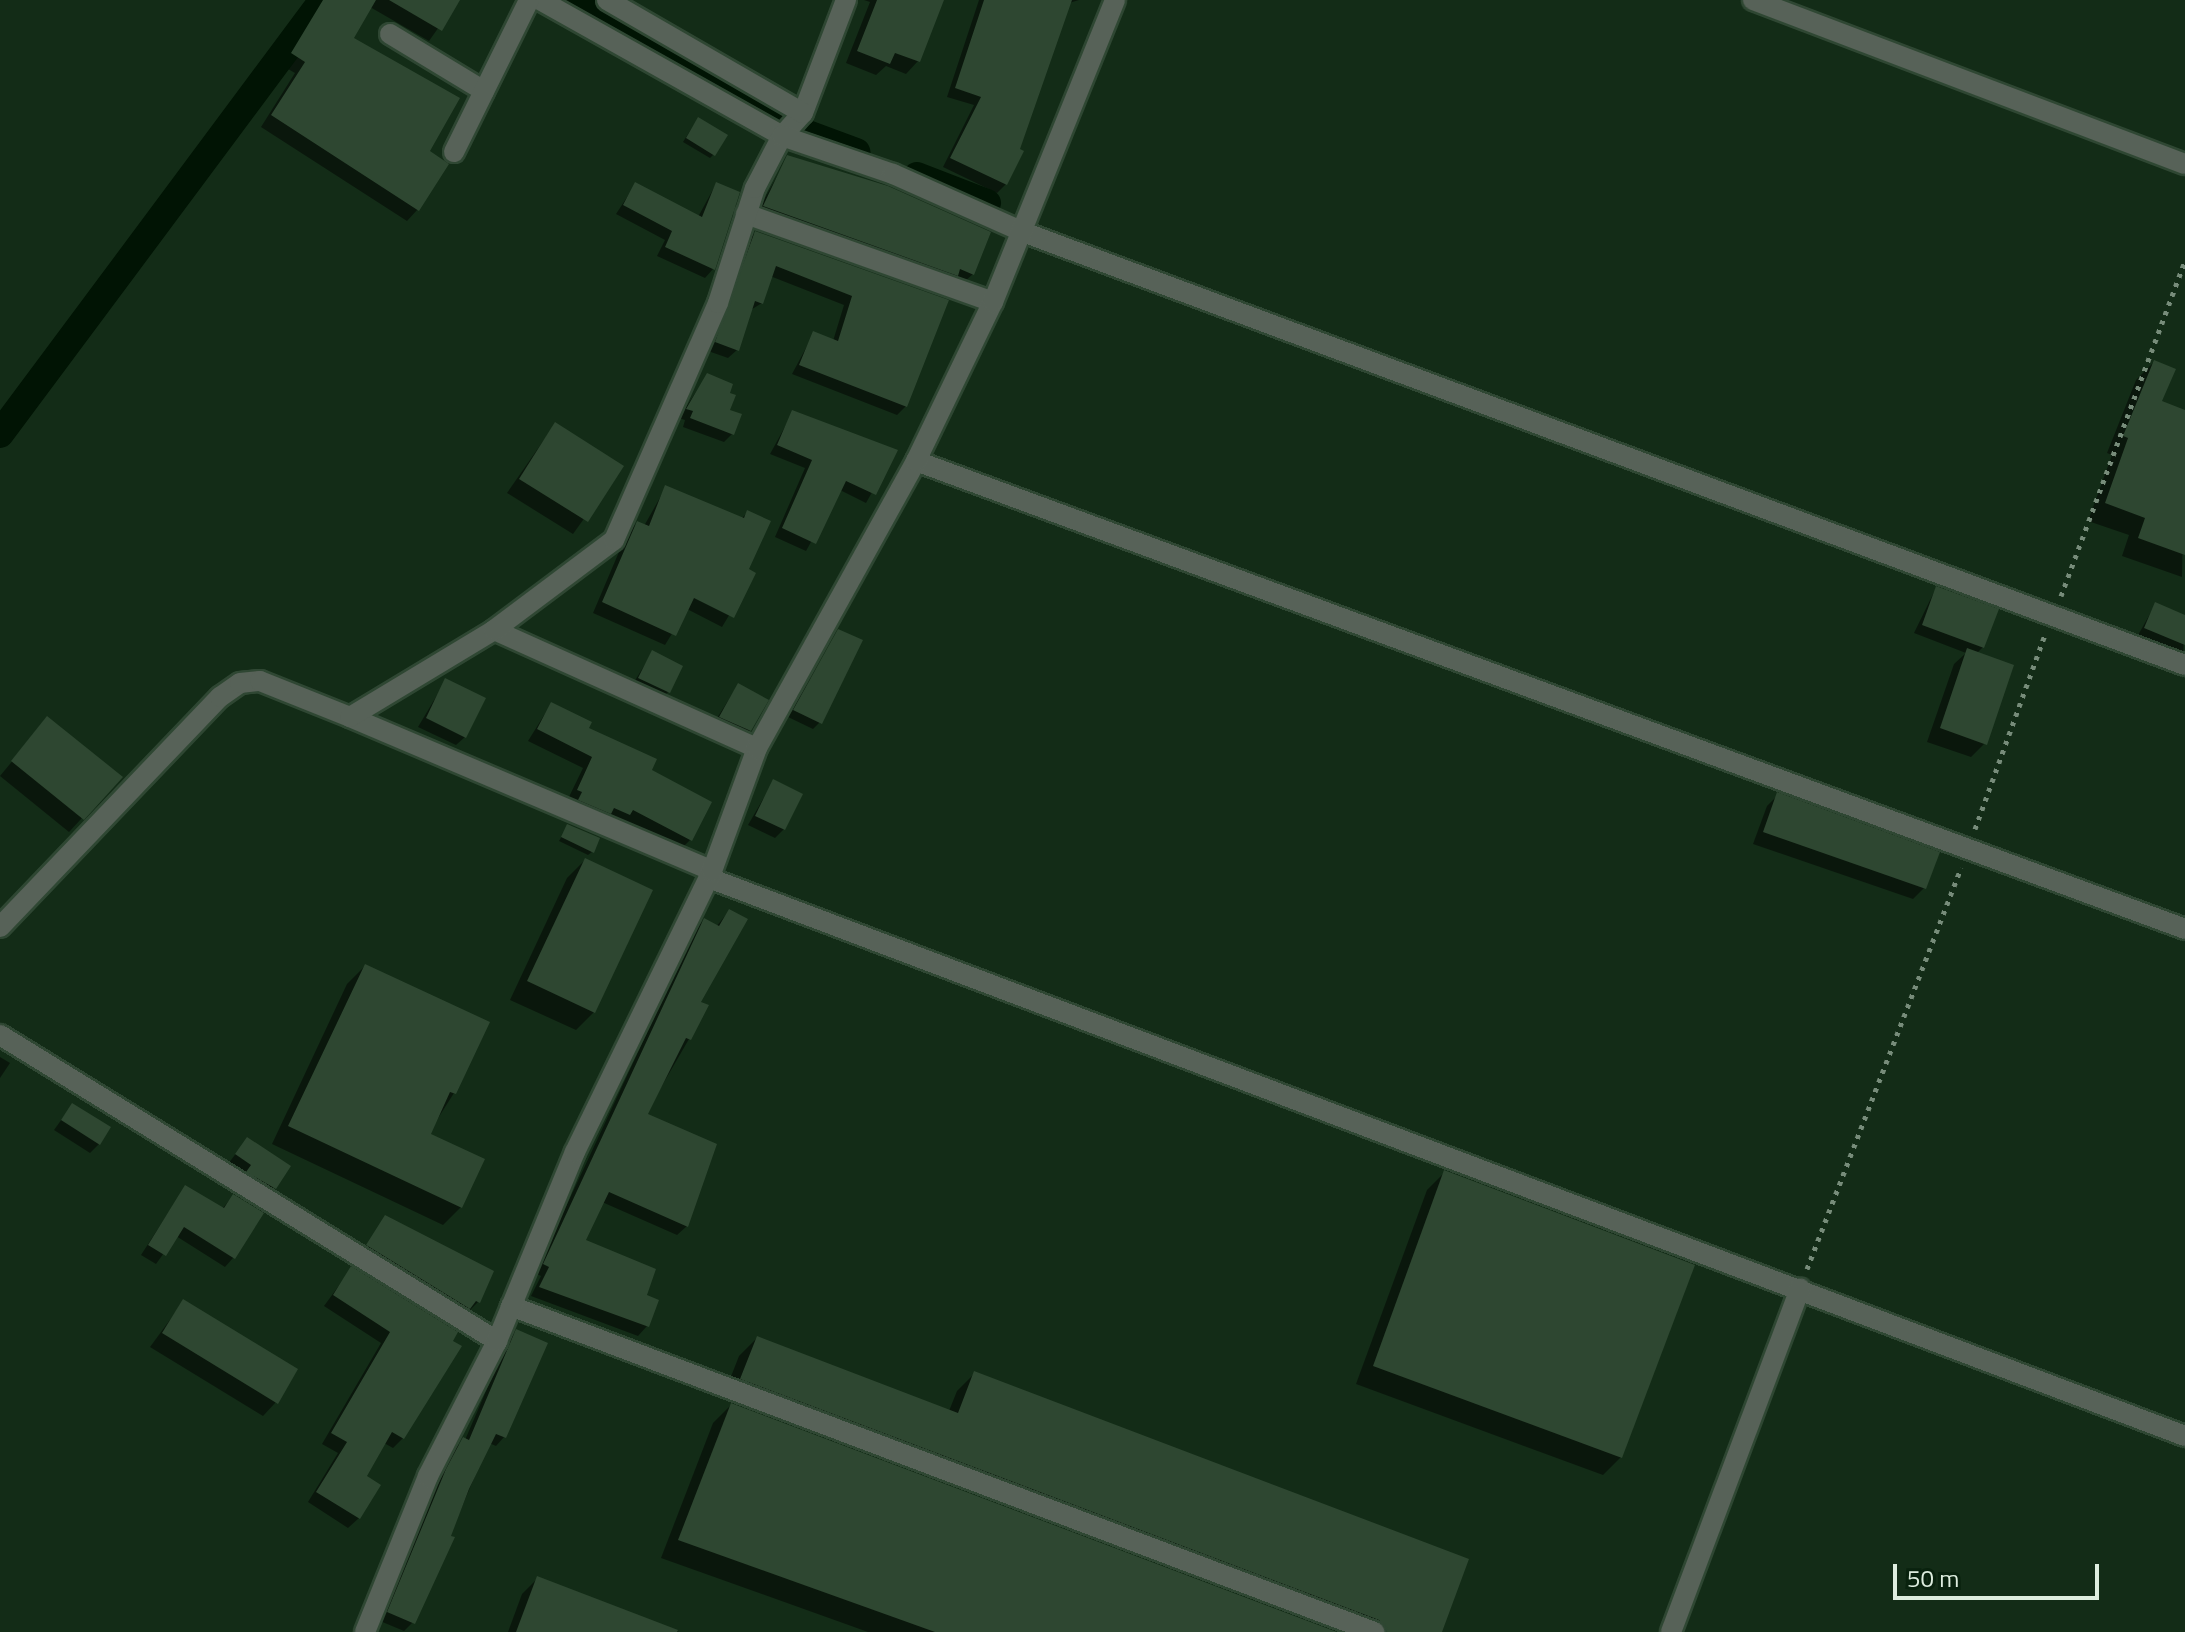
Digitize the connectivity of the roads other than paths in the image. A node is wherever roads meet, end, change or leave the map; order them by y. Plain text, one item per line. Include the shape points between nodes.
1 (529, 0) edge
2 (540, 0) edge
3 (607, 0) edge
4 (846, 0) edge
5 (1115, 0) edge
6 (1753, 0) edge
7 (390, 34) dead end
8 (484, 91) junction
9 (803, 113) junction
10 (782, 136) junction
11 (454, 152) dead end
12 (2185, 164) edge
13 (746, 214) junction
14 (1023, 232) junction
15 (993, 302) junction
16 (916, 461) junction
17 (494, 630) junction
18 (2185, 665) edge
19 (350, 717) junction
20 (757, 748) junction
21 (710, 875) junction
22 (0, 927) edge
23 (2185, 929) edge
24 (0, 1035) edge
25 (1800, 1288) junction
26 (511, 1306) junction
27 (497, 1341) junction
28 (2185, 1436) edge
29 (365, 1632) edge
30 (1374, 1632) edge
31 (1671, 1632) edge

1 - 8 street
2 - 10 street
3 - 9 street
4 - 9 street
5 - 14 street
6 - 12 street
7 - 8 street
8 - 11 street
9 - 10 street
10 - 13 street
10 - 14 street via 893,174
13 - 15 street
13 - 17 street via 718,303 614,540
14 - 15 street
14 - 18 street via 2050,623
15 - 16 street
16 - 20 street
16 - 23 street
17 - 19 street
17 - 20 street
19 - 21 street
19 - 22 street via 260,681 240,683 220,697
20 - 21 street
21 - 25 street
21 - 26 street via 575,1152
24 - 27 street
25 - 28 street
25 - 31 street
26 - 27 street
26 - 30 street
27 - 29 street via 428,1476

